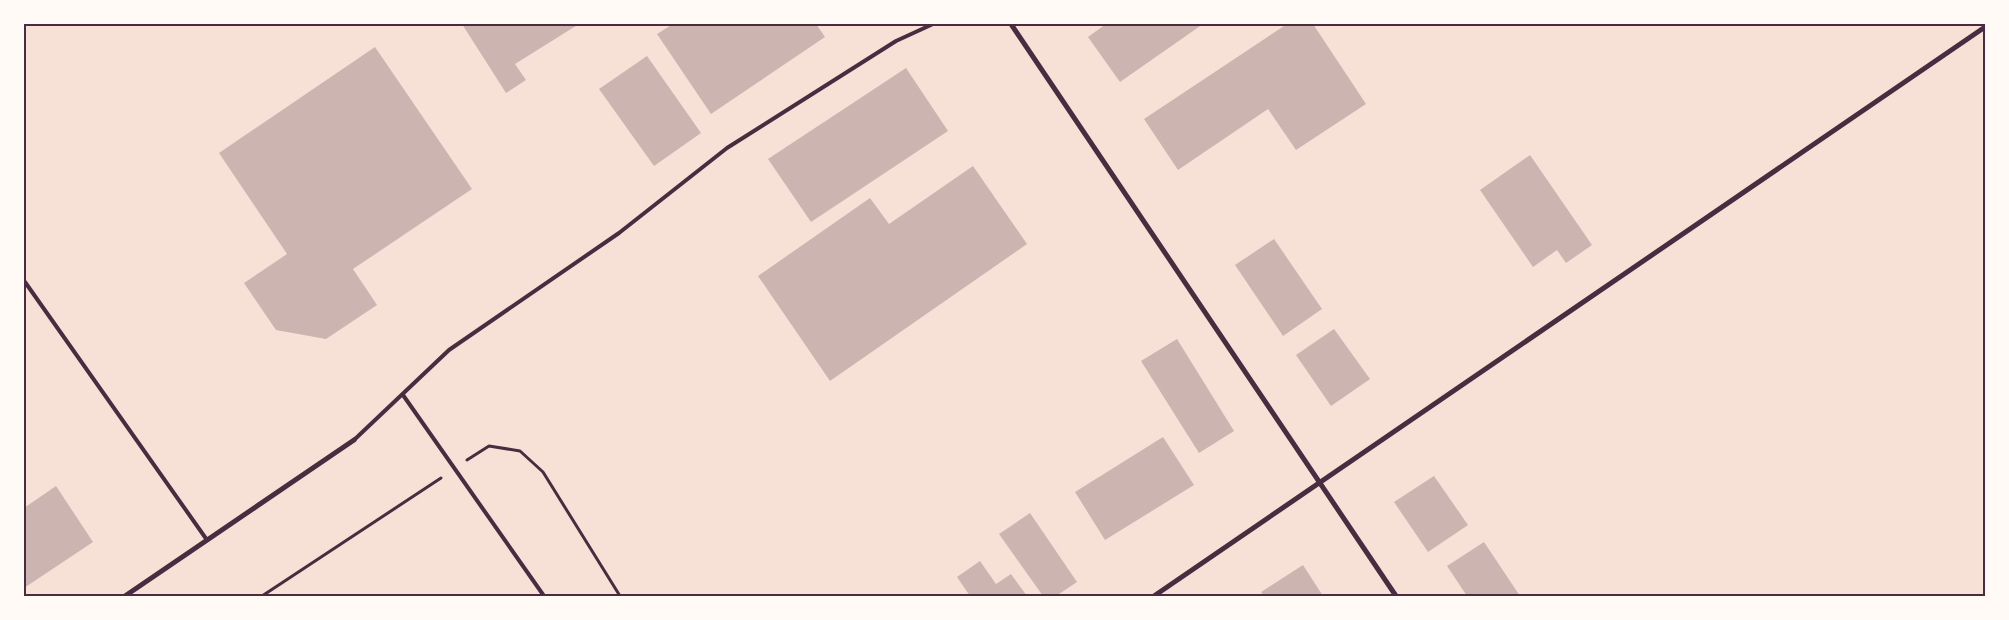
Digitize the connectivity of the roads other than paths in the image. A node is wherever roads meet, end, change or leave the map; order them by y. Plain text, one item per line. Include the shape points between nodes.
1 (933, 24) edge
2 (1011, 24) edge
3 (1985, 27) edge
4 (25, 282) dead end
5 (403, 395) junction
6 (354, 440) joint
7 (1319, 484) junction
8 (207, 540) junction
9 (125, 596) edge
10 (544, 596) edge
11 (1154, 596) edge
12 (1396, 596) edge

1 - 5 lane via 896,42 728,148 619,232 449,350
2 - 7 street
3 - 7 street
4 - 8 lane
5 - 6 lane
5 - 10 lane
6 - 8 street
7 - 11 street
7 - 12 street
8 - 9 street

